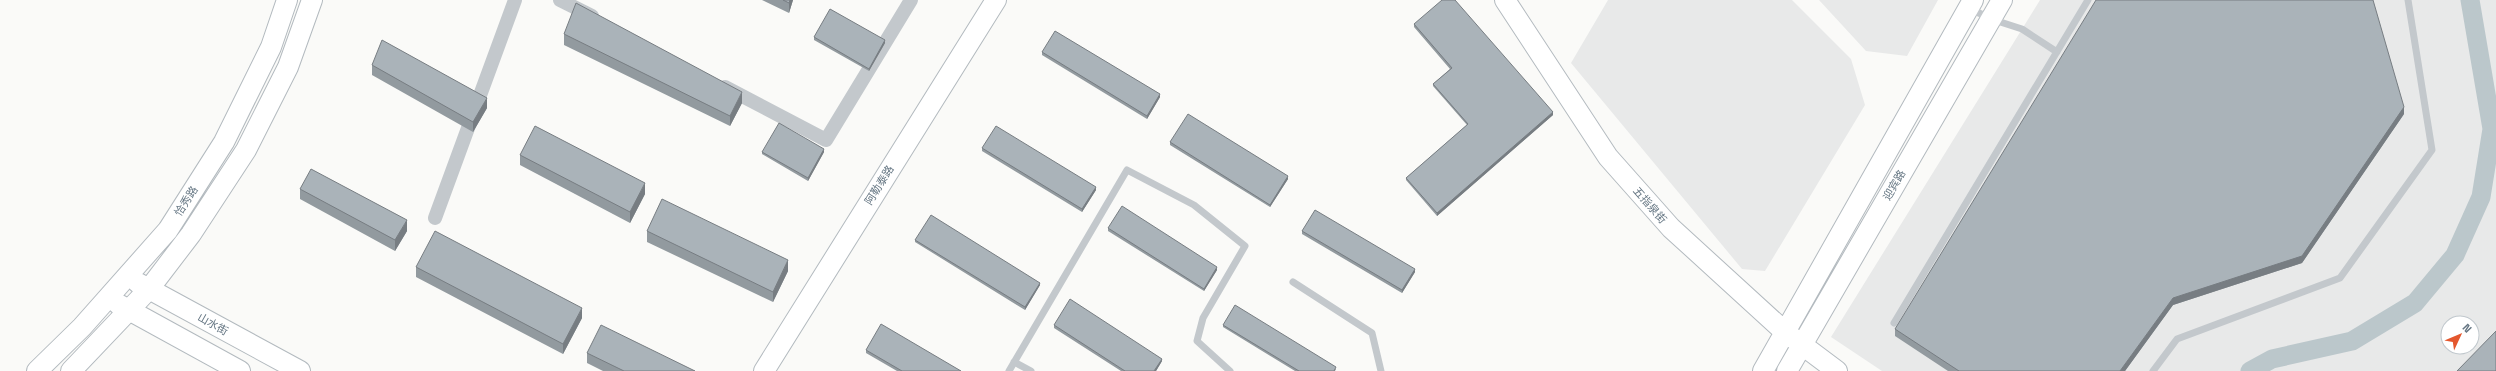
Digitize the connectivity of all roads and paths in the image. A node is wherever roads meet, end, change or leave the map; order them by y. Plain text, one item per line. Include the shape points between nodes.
1 (287, 0) edge
2 (312, 0) edge
3 (515, 0) edge
4 (560, 0) edge
5 (911, 0) edge
6 (996, 0) edge
7 (1505, 0) edge
8 (2002, 0) edge
9 (2088, 0) edge
10 (2408, 0) edge
11 (1971, 4) edge
12 (1991, 19) junction
13 (602, 22) edge
14 (2057, 52) junction
15 (714, 81) edge
16 (435, 218) dead end
17 (127, 277) junction
18 (1293, 282) dead end
19 (149, 289) junction
20 (107, 298) junction
21 (130, 310) junction
22 (1894, 323) dead end
23 (1785, 332) junction
24 (1801, 346) junction
25 (1014, 362) junction
26 (37, 371) edge
27 (71, 371) edge
28 (240, 371) edge
29 (300, 371) edge
30 (764, 371) edge
31 (1009, 371) edge
32 (1031, 371) edge
33 (1230, 371) edge
34 (1381, 371) edge
35 (1763, 371) edge
36 (1787, 371) edge
37 (1837, 371) edge
38 (2153, 371) edge

1 - 17 main road, 恰秀路 via 271,46 224,142 168,230
2 - 19 main road, 恰秀路 via 288,67 246,150 191,234
3 - 16 street
4 - 13 street
5 - 15 street via 826,140
6 - 30 main road, 阿勒泰路
7 - 23 main road, 五指泉街 via 1608,158 1671,228
8 - 12 main road, 迎宾路
9 - 14 lane
10 - 38 lane via 2432,150 2340,278 2177,339
11 - 12 lane
11 - 23 main road, 迎宾路
12 - 14 lane via 2022,29
12 - 24 main road, 迎宾路
14 - 22 lane
17 - 19 main road, 山水街
17 - 20 main road, 恰秀路
18 - 34 lane via 1372,334
19 - 21 main road, 恰秀路
19 - 29 main road, 山水街
20 - 21 main road
20 - 26 main road, 恰秀路
21 - 27 main road, 恰秀路
21 - 28 main road
23 - 24 main road, 五指泉街
23 - 35 main road, 迎宾路
24 - 36 main road, 迎宾路
24 - 37 main road, 五指泉街
25 - 31 lane
25 - 32 lane
25 - 33 lane via 1127,170 1194,205 1245,246 1203,318 1198,341

